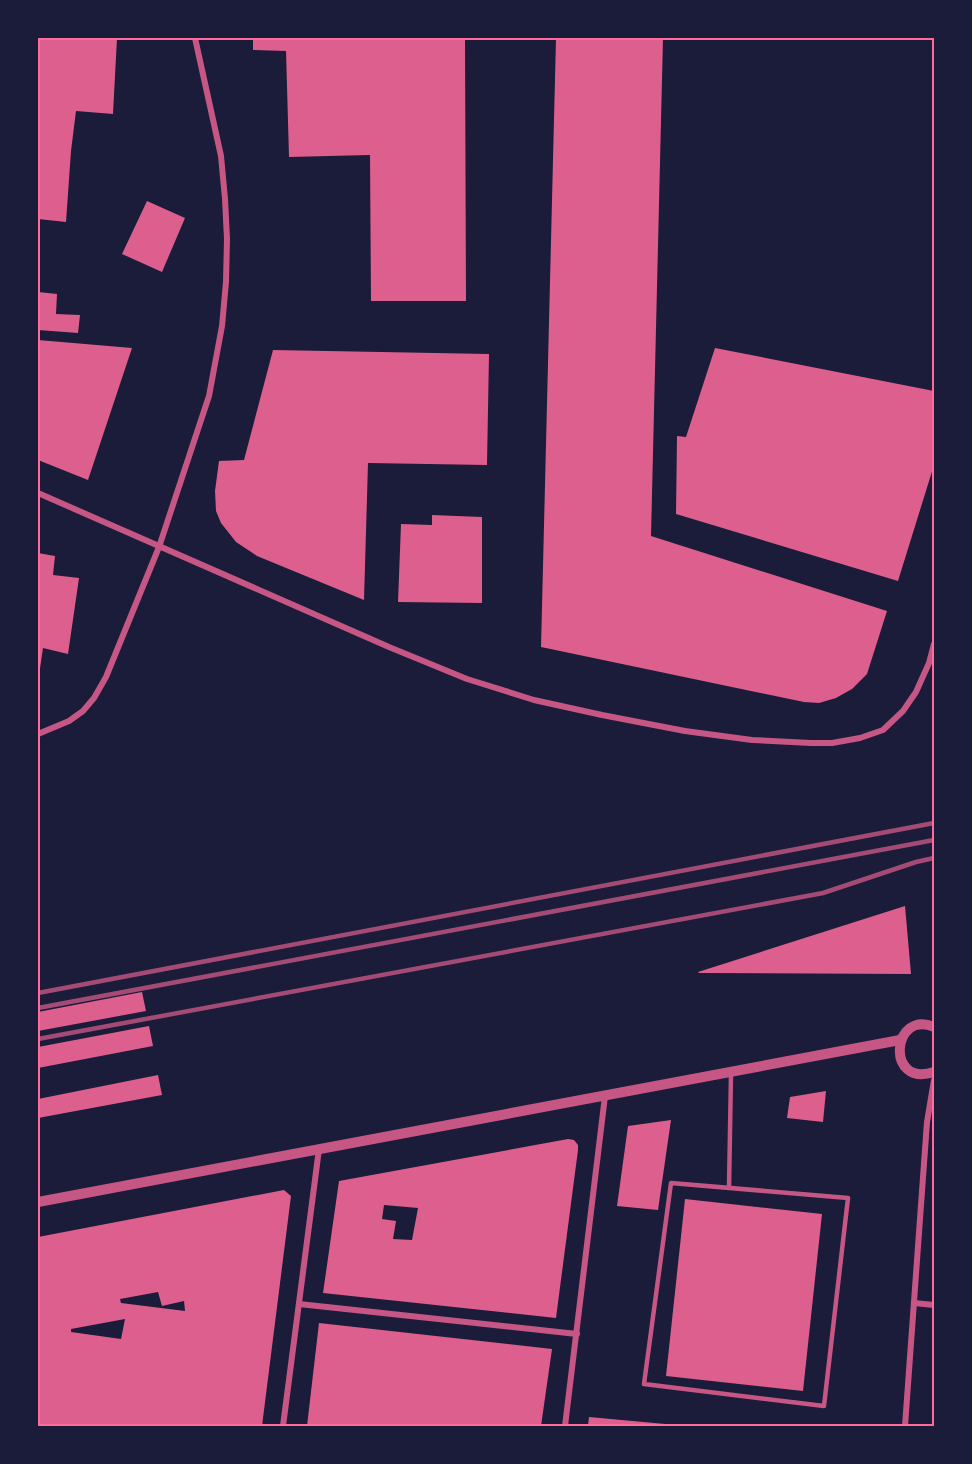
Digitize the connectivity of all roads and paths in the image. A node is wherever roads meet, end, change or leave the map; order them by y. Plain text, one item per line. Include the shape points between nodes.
1 (195, 38) edge
2 (38, 493) edge
3 (159, 547) junction
4 (934, 644) edge
5 (38, 734) edge
6 (934, 1027) edge
7 (900, 1040) junction
8 (731, 1072) junction
9 (934, 1072) edge
10 (934, 1080) edge
11 (605, 1096) junction
12 (319, 1149) junction
13 (729, 1188) junction
14 (38, 1203) edge
15 (914, 1303) junction
16 (299, 1304) junction
17 (934, 1305) edge
18 (577, 1334) junction
19 (283, 1426) edge
20 (565, 1426) edge
21 (905, 1426) edge

1 - 3 street via 221,156 226,282 209,396
2 - 3 street
3 - 4 street via 467,679 534,700 602,715 752,740 832,743 883,730 916,692
3 - 5 street via 94,698 69,721
6 - 7 street via 921,1024
7 - 8 street
7 - 9 street via 904,1065 919,1074
8 - 11 street
8 - 13 lane
10 - 15 street via 927,1122
11 - 12 street
11 - 18 street
12 - 14 street
12 - 16 street
13 - 13 lane via 671,1183 644,1384 824,1406 848,1198
15 - 17 street
15 - 21 street
16 - 18 street
16 - 19 street
18 - 20 street

